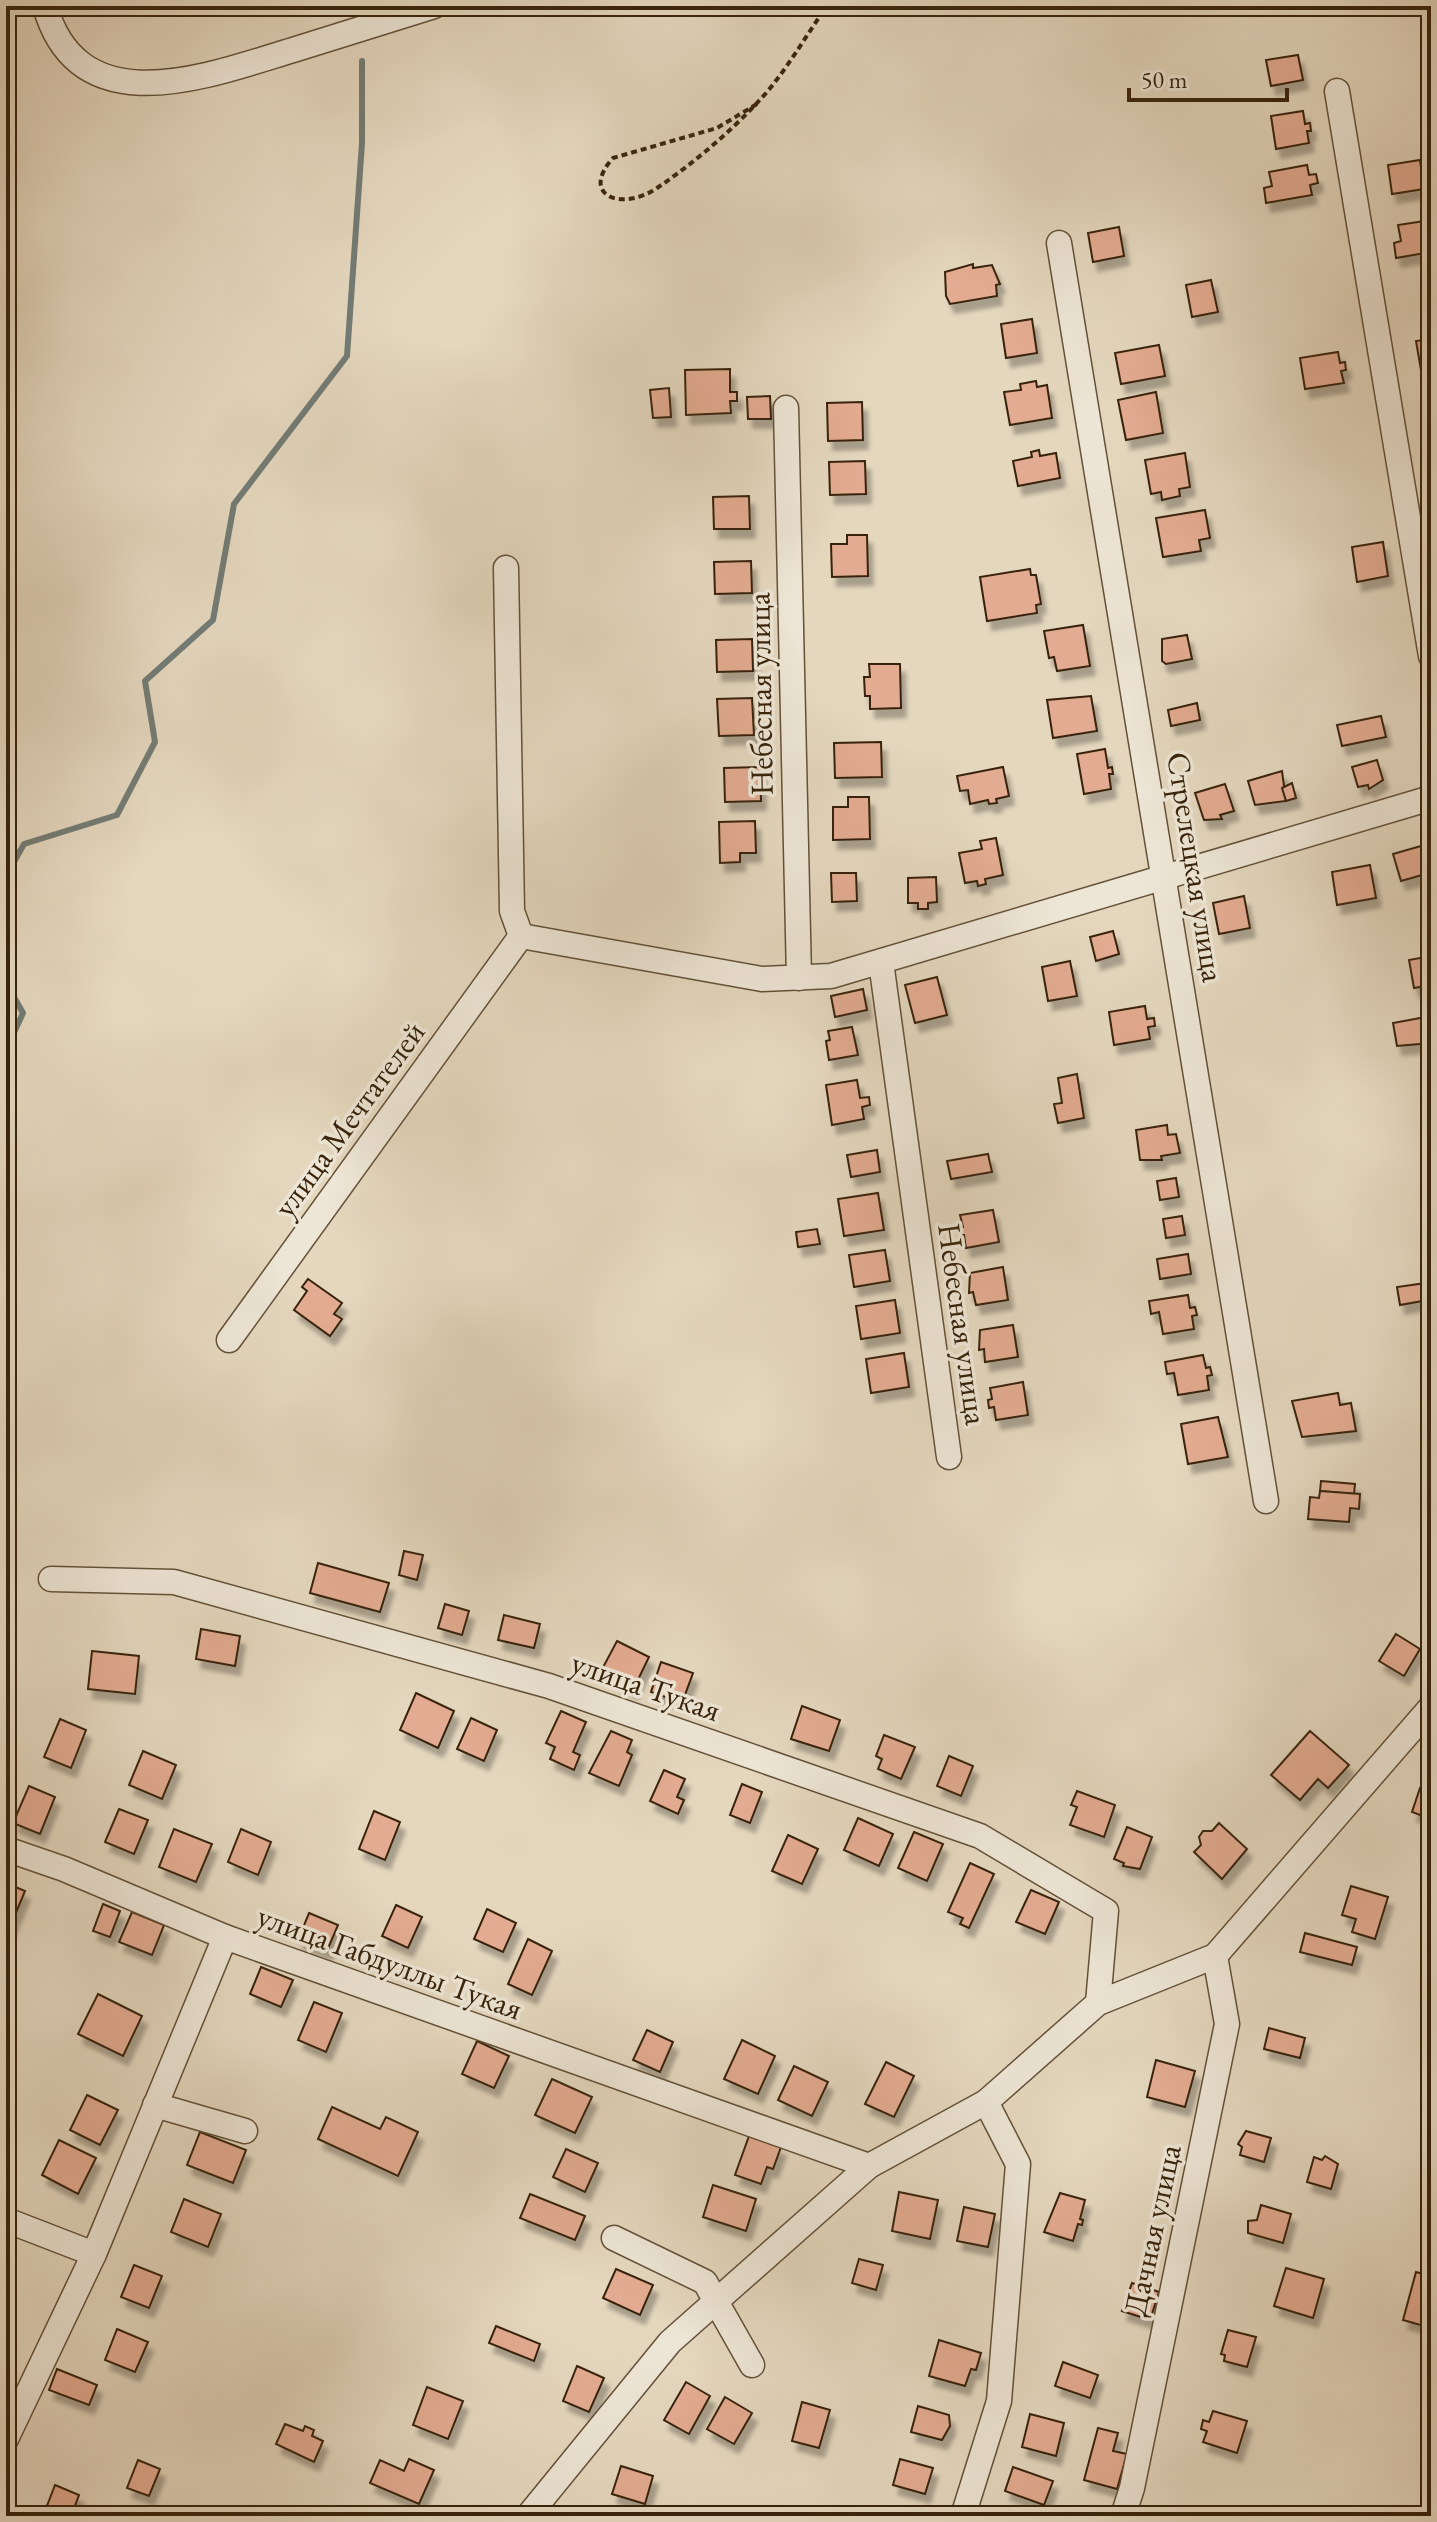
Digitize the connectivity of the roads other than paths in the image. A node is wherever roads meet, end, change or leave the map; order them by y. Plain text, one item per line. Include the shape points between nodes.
1 (45, 6) edge
2 (434, 6) edge
3 (1337, 91) dead end
4 (1059, 243) dead end
5 (786, 408) dead end
6 (506, 568) dead end
7 (1431, 656) edge
8 (1431, 798) edge
9 (1166, 875) junction
10 (521, 936) junction
11 (881, 962) junction
12 (799, 978) junction
13 (229, 1340) dead end
14 (949, 1457) dead end
15 (1266, 1501) dead end
16 (51, 1579) dead end
17 (1431, 1707) edge
18 (6, 1849) edge
19 (225, 1937) junction
20 (1215, 1956) junction
21 (1098, 2003) junction
22 (986, 2102) junction
23 (155, 2105) junction
24 (245, 2131) dead end
25 (869, 2166) junction
26 (6, 2220) edge
27 (614, 2238) dead end
28 (94, 2254) junction
29 (717, 2300) junction
30 (752, 2365) dead end
31 (6, 2439) edge
32 (528, 2516) edge
33 (963, 2516) edge
34 (1123, 2516) edge

1 - 2 street via 61,42 82,64 110,79 151,86 203,77
3 - 7 street
4 - 9 street, Стрелецкая улица
5 - 12 street, Небесная улица
6 - 10 street via 512,911
8 - 9 street
9 - 11 street
9 - 15 street, Стрелецкая улица
10 - 12 street via 762,979
10 - 13 street, улица Мечтателей
11 - 12 street via 831,976
11 - 14 street, Небесная улица
16 - 21 street, улица Тукая via 174,1582 534,1682 980,1836 1106,1911
17 - 20 street
18 - 19 street
19 - 23 street, улица Габдуллы Тукая
19 - 25 street, улица Габдуллы Тукая
20 - 21 street
20 - 34 street, Дачная улица via 1227,2024
21 - 22 street
22 - 25 street
22 - 33 street via 1018,2164 999,2401
23 - 24 street
23 - 28 street, улица Габдуллы Тукая
25 - 29 street
26 - 28 street
27 - 29 street via 705,2282
28 - 31 street, улица Габдуллы Тукая
29 - 30 street
29 - 32 street via 670,2342

